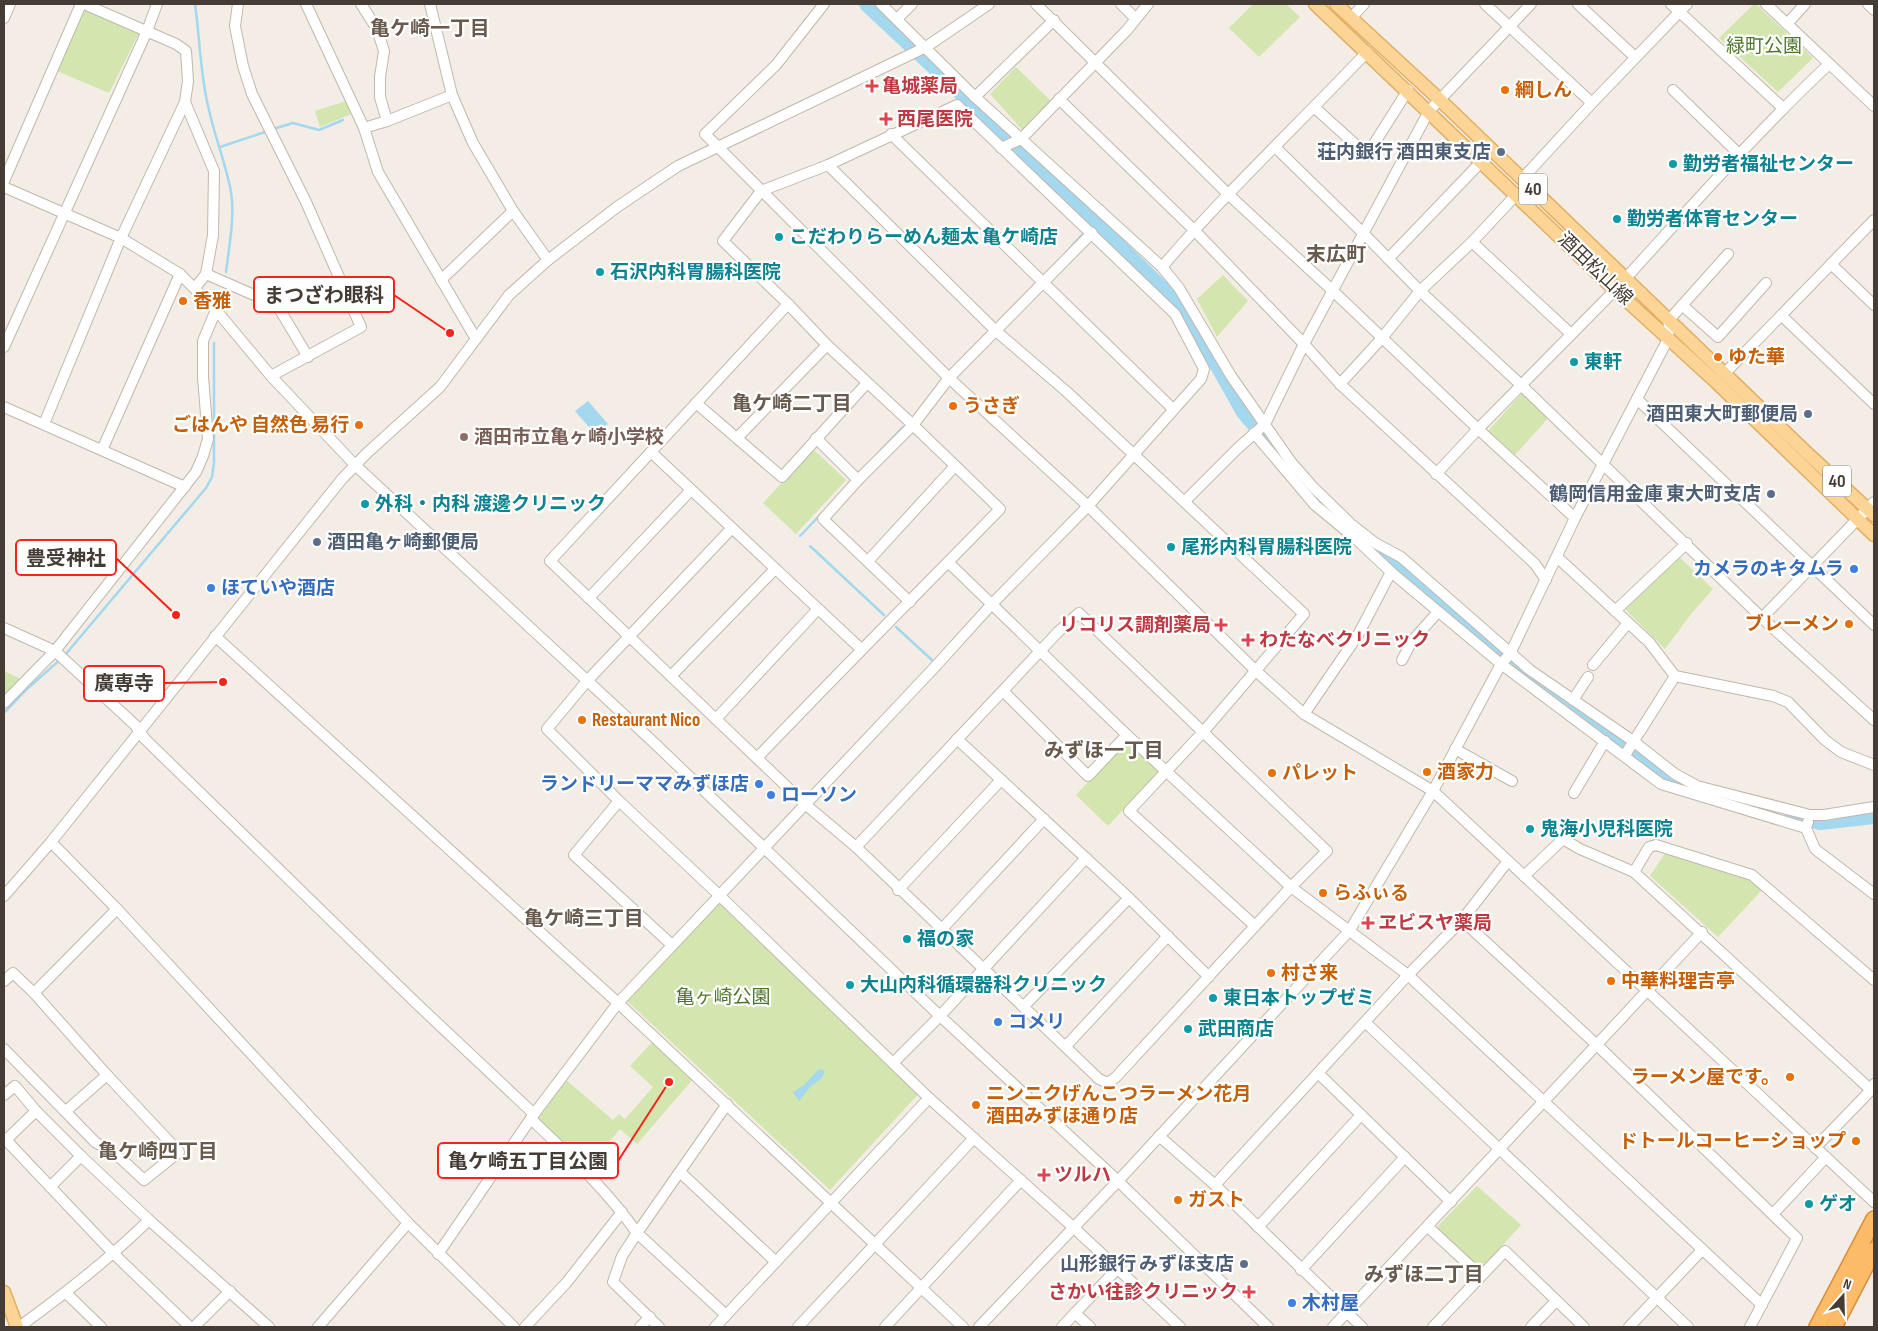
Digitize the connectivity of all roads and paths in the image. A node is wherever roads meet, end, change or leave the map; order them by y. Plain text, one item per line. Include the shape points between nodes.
1 (10, 4) edge
2 (83, 4) edge
3 (156, 4) edge
4 (238, 4) edge
5 (306, 4) edge
6 (361, 4) edge
7 (430, 4) edge
8 (824, 4) edge
9 (881, 4) edge
10 (912, 4) edge
11 (990, 4) edge
12 (1036, 4) edge
13 (1121, 4) edge
14 (1148, 4) edge
15 (1315, 4) edge
16 (1336, 4) edge
17 (1364, 4) edge
18 (1485, 4) edge
19 (1532, 4) edge
20 (1578, 4) edge
21 (1671, 4) edge
22 (1688, 4) edge
23 (1766, 4) edge
24 (1805, 4) edge
25 (1868, 4) edge
26 (1874, 10) edge
27 (1680, 12) junction
28 (4, 18) edge
29 (1135, 18) junction
30 (1350, 18) junction
31 (897, 19) junction
32 (1054, 20) junction
33 (1787, 24) junction
34 (1510, 27) junction
35 (147, 31) junction
36 (926, 47) junction
37 (1367, 52) junction
38 (1635, 58) junction
39 (1096, 63) junction
40 (1829, 64) junction
41 (1408, 90) junction
42 (1673, 90) dead end
43 (452, 95) junction
44 (975, 97) junction
45 (1059, 100) junction
46 (1439, 100) junction
47 (185, 102) junction
48 (1592, 103) junction
49 (1874, 106) edge
50 (1314, 108) junction
51 (1783, 108) junction
52 (1429, 111) junction
53 (387, 122) junction
54 (364, 128) junction
55 (891, 134) junction
56 (1021, 139) junction
57 (718, 146) junction
58 (1275, 147) junction
59 (1001, 148) junction
60 (1739, 154) junction
61 (1482, 161) junction
62 (828, 165) junction
63 (1522, 178) junction
64 (4, 181) edge
65 (4, 187) edge
66 (761, 191) junction
67 (1229, 195) junction
68 (1516, 195) junction
69 (513, 211) junction
70 (64, 214) junction
71 (1874, 220) edge
72 (1194, 230) junction
73 (1092, 234) junction
74 (1364, 234) junction
75 (121, 238) junction
76 (1472, 242) junction
77 (1728, 254) dead end
78 (1388, 258) junction
79 (548, 260) junction
80 (1831, 264) junction
81 (1162, 267) junction
82 (180, 274) junction
83 (206, 274) junction
84 (1625, 279) junction
85 (441, 280) junction
86 (1045, 283) junction
87 (1766, 284) dead end
88 (195, 288) junction
89 (1333, 290) junction
90 (1615, 290) junction
91 (1420, 291) junction
92 (788, 304) junction
93 (1682, 305) junction
94 (1874, 305) edge
95 (216, 310) junction
96 (1782, 316) junction
97 (1669, 320) junction
98 (996, 331) junction
99 (1571, 334) junction
100 (1382, 338) junction
101 (476, 339) junction
102 (1668, 339) junction
103 (1304, 344) junction
104 (827, 346) junction
105 (4, 347) edge
106 (308, 357) junction
107 (1725, 373) junction
108 (271, 376) junction
109 (949, 378) junction
110 (867, 383) junction
111 (1340, 384) junction
112 (1521, 385) junction
113 (1637, 399) junction
114 (696, 403) junction
115 (1874, 404) edge
116 (4, 407) edge
117 (1173, 409) junction
118 (44, 424) junction
119 (1265, 424) junction
120 (913, 425) junction
121 (1478, 429) junction
122 (1254, 434) junction
123 (737, 438) junction
124 (816, 438) junction
125 (102, 450) junction
126 (651, 452) junction
127 (1133, 455) junction
128 (1603, 464) junction
129 (355, 465) junction
130 (955, 466) junction
131 (1436, 474) junction
132 (858, 480) junction
133 (185, 487) junction
134 (692, 490) junction
135 (1185, 501) junction
136 (1088, 506) junction
137 (1872, 509) edge
138 (1575, 518) junction
139 (1858, 519) junction
140 (732, 528) junction
141 (1874, 535) edge
142 (1687, 543) junction
143 (1556, 557) junction
144 (868, 561) junction
145 (948, 562) junction
146 (775, 568) junction
147 (1812, 568) junction
148 (1391, 572) junction
149 (1546, 580) junction
150 (589, 598) junction
151 (910, 602) junction
152 (992, 604) junction
153 (818, 609) junction
154 (1615, 611) junction
155 (1438, 612) junction
156 (1762, 618) junction
157 (1628, 623) junction
158 (1874, 625) edge
159 (4, 628) edge
160 (215, 636) junction
161 (628, 636) junction
162 (861, 649) junction
163 (55, 651) junction
164 (1041, 652) junction
165 (1510, 654) junction
166 (1402, 660) dead end
167 (1501, 664) junction
168 (1593, 665) dead end
169 (1256, 670) junction
170 (671, 676) junction
171 (1675, 676) junction
172 (1588, 678) dead end
173 (587, 681) junction
174 (1003, 691) junction
175 (1573, 700) junction
176 (4, 703) edge
177 (1304, 714) junction
178 (716, 719) junction
179 (1874, 720) edge
180 (139, 731) junction
181 (1204, 731) junction
182 (1127, 735) junction
183 (957, 739) junction
184 (1605, 741) junction
185 (1633, 741) junction
186 (1455, 749) junction
187 (1625, 755) junction
188 (757, 758) junction
189 (1874, 765) edge
190 (1166, 772) junction
191 (1001, 780) junction
192 (1512, 782) dead end
193 (1433, 791) junction
194 (1574, 793) dead end
195 (619, 801) junction
196 (805, 804) junction
197 (1874, 807) edge
198 (1810, 815) junction
199 (1044, 819) junction
200 (1806, 828) junction
201 (51, 842) junction
202 (856, 847) junction
203 (764, 848) junction
204 (1086, 858) junction
205 (1508, 861) junction
206 (1634, 872) junction
207 (1524, 876) junction
208 (1291, 887) junction
209 (898, 890) junction
210 (1874, 894) edge
211 (719, 895) junction
212 (4, 896) edge
213 (1129, 898) junction
214 (117, 909) junction
215 (1462, 920) junction
216 (1255, 926) junction
217 (941, 930) junction
218 (1350, 930) junction
219 (1702, 932) junction
220 (1168, 936) junction
221 (672, 945) junction
222 (984, 969) junction
223 (1408, 974) junction
224 (1209, 977) junction
225 (1874, 980) edge
226 (4, 981) edge
227 (1648, 991) junction
228 (34, 992) junction
229 (618, 1003) junction
230 (1022, 1007) junction
231 (940, 1016) junction
232 (1365, 1022) junction
233 (1597, 1045) junction
234 (1066, 1046) junction
235 (4, 1048) edge
236 (893, 1063) junction
237 (1318, 1073) junction
238 (107, 1075) junction
239 (1873, 1087) edge
240 (4, 1095) edge
241 (929, 1098) junction
242 (1544, 1102) junction
243 (726, 1104) junction
244 (36, 1110) junction
245 (66, 1111) junction
246 (1361, 1115) junction
247 (533, 1116) junction
248 (1160, 1136) junction
249 (974, 1138) junction
250 (5, 1139) edge
251 (1816, 1148) junction
252 (1500, 1150) junction
253 (81, 1156) junction
254 (1405, 1157) junction
255 (1826, 1157) junction
256 (681, 1173) junction
257 (1021, 1180) junction
258 (1118, 1181) junction
259 (1215, 1185) junction
260 (50, 1187) junction
261 (832, 1202) junction
262 (1451, 1202) junction
263 (1874, 1202) edge
264 (622, 1212) junction
265 (1772, 1214) junction
266 (1874, 1219) edge
267 (149, 1220) junction
268 (408, 1223) junction
269 (1428, 1226) junction
270 (1258, 1227) junction
271 (1073, 1228) junction
272 (637, 1233) junction
273 (876, 1244) junction
274 (1702, 1250) junction
275 (1874, 1250) edge
276 (114, 1254) junction
277 (438, 1254) junction
278 (776, 1262) junction
279 (1118, 1268) junction
280 (1302, 1270) junction
281 (1481, 1276) junction
282 (921, 1288) junction
283 (230, 1291) junction
284 (4, 1292) edge
285 (66, 1293) junction
286 (1657, 1298) junction
287 (1556, 1301) junction
288 (1762, 1305) junction
289 (1075, 1313) junction
290 (1347, 1313) junction
291 (726, 1315) junction
292 (650, 1317) junction
293 (18, 1327) edge
294 (101, 1327) edge
295 (190, 1327) edge
296 (194, 1327) edge
297 (269, 1327) edge
298 (318, 1327) edge
299 (514, 1327) edge
300 (525, 1327) edge
301 (640, 1327) edge
302 (659, 1327) edge
303 (715, 1327) edge
304 (798, 1327) edge
305 (885, 1327) edge
306 (963, 1327) edge
307 (979, 1327) edge
308 (1062, 1327) edge
309 (1090, 1327) edge
310 (1180, 1327) edge
311 (1268, 1327) edge
312 (1334, 1327) edge
313 (1362, 1327) edge
314 (1433, 1327) edge
315 (1531, 1327) edge
316 (1584, 1327) edge
317 (1629, 1327) edge
318 (1688, 1327) edge
319 (1750, 1327) edge
320 (1817, 1327) edge
321 (1834, 1327) edge

1 - 28 street
2 - 35 street
2 - 64 street
3 - 35 street
4 - 106 street via 235,26 252,94 306,202 362,327
5 - 54 street
6 - 53 street via 377,30 384,51 380,97
7 - 43 street
8 - 57 street via 776,66 705,134
9 - 31 street
10 - 31 street
11 - 36 street
12 - 32 street
13 - 29 street
14 - 29 street
15 - 37 main road, 酒田松山線 / 40
16 - 30 main road, 酒田松山線 / 40
17 - 30 street
18 - 34 street
19 - 34 street
20 - 38 street
21 - 27 street
22 - 27 street
23 - 33 street
24 - 33 street
25 - 26 street
27 - 38 street
27 - 51 street
29 - 39 street
30 - 46 main road, 酒田松山線 / 40
31 - 36 street
32 - 39 street
32 - 44 street
33 - 40 street
34 - 46 street
34 - 48 street
35 - 47 street via 186,51 188,81
35 - 70 street
36 - 44 street
36 - 57 street
37 - 41 main road, 酒田松山線 / 40
37 - 50 street
38 - 48 street
39 - 45 street
39 - 67 street
40 - 49 street
40 - 51 street
41 - 50 street via 1367,155
41 - 52 main road, 酒田松山線 / 40
42 - 60 street
43 - 53 street
43 - 69 street via 473,143
44 - 56 street
45 - 56 street
45 - 72 street
46 - 52 street
46 - 63 main road, 酒田松山線 / 40
47 - 75 street
47 - 83 street via 214,172 213,235
48 - 63 street
50 - 58 street
51 - 60 street
52 - 61 main road, 酒田松山線 / 40
52 - 74 street
53 - 54 street
54 - 85 street via 378,172
55 - 59 street via 957,105
55 - 62 street
55 - 86 street
56 - 59 street
56 - 81 street
57 - 66 street
57 - 79 street via 678,166 624,202
58 - 67 street
58 - 74 street
59 - 73 street
60 - 84 street
61 - 68 main road, 酒田松山線 / 40
61 - 78 street
62 - 66 street
62 - 98 street
63 - 84 main road, 酒田松山線 / 40
65 - 70 street
66 - 92 street via 723,240
66 - 109 street
67 - 72 street
67 - 89 street
68 - 76 street
68 - 90 main road, 酒田松山線 / 40
69 - 79 street
69 - 85 street
70 - 75 street
70 - 105 street
71 - 80 street
72 - 81 street
72 - 103 street
73 - 86 street
73 - 117 street via 1175,314 1204,369 1201,379
74 - 78 street
74 - 89 street
75 - 82 street
75 - 118 street
76 - 91 street
76 - 99 street
77 - 93 street
78 - 91 street
79 - 101 street via 509,294
80 - 94 street
80 - 96 street
81 - 119 street via 1179,288 1231,376
82 - 88 street
82 - 125 street
83 - 88 street
83 - 106 street via 277,305
84 - 97 main road, 酒田松山線 / 40
85 - 101 street
86 - 98 street
86 - 117 street
87 - 93 street via 1718,337
88 - 95 street
89 - 100 street
89 - 103 street
90 - 99 street
90 - 102 main road, 酒田松山線 / 40
91 - 100 street
91 - 112 street
92 - 104 street
92 - 114 street
93 - 97 street
95 - 108 street
95 - 133 street via 202,341 208,439 204,456
96 - 107 street
96 - 115 street
97 - 102 street
97 - 107 main road, 酒田松山線 / 40
98 - 109 street
98 - 127 street
99 - 112 street
100 - 111 street
100 - 121 street
101 - 129 street via 440,387
102 - 113 street
102 - 139 main road, 酒田松山線 / 40
103 - 111 street
103 - 119 street
104 - 110 street
104 - 123 street
106 - 108 street
107 - 137 main road, 酒田松山線 / 40 via 1807,453
108 - 129 street
109 - 120 street
109 - 136 street
110 - 120 street
110 - 124 street
111 - 131 street
112 - 121 street
112 - 128 street
113 - 128 street
113 - 147 street
114 - 123 street
114 - 126 street
116 - 118 street
117 - 127 street
118 - 125 street
119 - 122 street
119 - 165 street via 1291,462 1352,525 1375,543 1401,556
120 - 130 street
120 - 132 street
121 - 131 street
121 - 138 street
122 - 135 street
122 - 148 street via 1315,505
123 - 124 street via 782,476
124 - 132 street
125 - 133 street
126 - 134 street
126 - 150 street via 550,561
127 - 135 street
127 - 136 street
128 - 138 street
128 - 142 street
129 - 160 street
129 - 173 street
130 - 144 street
130 - 145 street via 1000,509
131 - 149 street via 1535,564
132 - 144 street via 823,519
133 - 163 street
134 - 140 street
134 - 150 street
135 - 169 street via 1304,614
136 - 152 street
136 - 169 street
137 - 139 street
138 - 143 street
139 - 141 main road, 酒田松山線 / 40
139 - 147 street
140 - 146 street
140 - 161 street
142 - 154 street
142 - 156 street
143 - 149 street
143 - 154 street
144 - 151 street
145 - 151 street
145 - 152 street
146 - 153 street
146 - 170 street
147 - 156 street
147 - 158 street
148 - 155 street
148 - 177 street via 1358,635
149 - 165 street
150 - 161 street
151 - 162 street
152 - 164 street
152 - 196 street
153 - 162 street
153 - 178 street
154 - 157 street
155 - 166 street via 1412,641
155 - 167 street
156 - 179 street
157 - 168 street
157 - 171 street via 1650,642
159 - 163 street
160 - 180 street
160 - 229 street
161 - 170 street
161 - 173 street
162 - 188 street
163 - 176 street
163 - 180 street
164 - 174 street
164 - 181 street via 1079,613
164 - 182 street
165 - 167 street
165 - 175 street
167 - 184 street
167 - 186 street
169 - 177 street
169 - 181 street
170 - 178 street
171 - 185 street
171 - 189 street via 1788,702 1841,752
172 - 175 street
173 - 195 street via 547,729
173 - 203 street
174 - 182 street via 1088,776
174 - 183 street
175 - 185 street
177 - 193 street
178 - 188 street
180 - 201 street
180 - 247 street
181 - 190 street
181 - 208 street via 1327,851
182 - 190 street
183 - 191 street
183 - 202 street
184 - 187 street
184 - 194 street
185 - 187 street
185 - 198 street via 1674,774 1698,786
186 - 192 street
186 - 193 street
187 - 200 street via 1661,784
188 - 196 street
190 - 208 street
190 - 216 street via 1129,811
191 - 199 street
191 - 209 street
193 - 205 street
193 - 218 street
195 - 211 street
195 - 221 street via 574,855
196 - 202 street
196 - 203 street
197 - 198 street
198 - 200 street
199 - 204 street
199 - 217 street
200 - 210 street via 1815,849
201 - 212 street
201 - 214 street
202 - 209 street
203 - 211 street
203 - 231 street
204 - 213 street
204 - 222 street
205 - 207 street
205 - 215 street
206 - 207 street via 1563,839
206 - 219 street
206 - 225 street via 1649,847 1656,845 1752,875
207 - 227 street
208 - 216 street
208 - 218 street
209 - 217 street
211 - 221 street
211 - 236 street
213 - 220 street
213 - 230 street
214 - 228 street
214 - 268 street
215 - 223 street
215 - 233 street
216 - 224 street
217 - 222 street
218 - 223 street
218 - 248 street
219 - 227 street
219 - 239 street
220 - 224 street
220 - 234 street
221 - 229 street
222 - 230 street
222 - 231 street
223 - 232 street
223 - 242 street
224 - 234 street via 1108,1083 1099,1080
226 - 228 street via 13,972
227 - 233 street
227 - 251 street
228 - 238 street
229 - 243 street
229 - 247 street
230 - 234 street
231 - 236 street
231 - 258 street
232 - 237 street
232 - 252 street
233 - 242 street
233 - 265 street
235 - 245 street
236 - 241 street
237 - 246 street
237 - 259 street
238 - 245 street
238 - 245 street via 179,1152 144,1180 116,1154 95,1142
239 - 251 street
240 - 244 street via 15,1086
241 - 249 street
241 - 261 street
242 - 252 street
242 - 274 street
243 - 256 street
243 - 261 street
244 - 250 street
244 - 253 street
246 - 254 street
246 - 270 street
247 - 264 street
247 - 277 street
248 - 258 street
248 - 259 street
249 - 257 street
249 - 273 street
250 - 260 street
251 - 255 street
252 - 262 street
252 - 286 street
253 - 260 street
253 - 267 street
254 - 262 street
254 - 280 street
255 - 263 street
255 - 265 street
256 - 272 street
256 - 278 street
257 - 271 street
257 - 282 street
258 - 271 street
258 - 311 street
259 - 270 street
260 - 276 street
261 - 273 street
261 - 278 street
262 - 269 street
264 - 272 street
264 - 300 street via 567,1282
265 - 288 street via 1797,1238
266 - 320 highway
267 - 276 street
267 - 283 street
268 - 277 street
268 - 298 street
269 - 281 street
269 - 290 street
270 - 280 street
271 - 279 street
271 - 307 street
272 - 291 street
272 - 292 street via 622,1256 613,1282
273 - 282 street
273 - 304 street
274 - 286 street
274 - 288 street
275 - 321 highway
276 - 285 street
276 - 295 street
277 - 299 street
278 - 291 street
279 - 289 street
279 - 310 street
280 - 290 street
281 - 287 street via 1505,1251
281 - 314 street
282 - 305 street
282 - 306 street
283 - 296 street
283 - 297 street
284 - 293 main road
285 - 293 street
285 - 294 street
286 - 317 street
286 - 318 street
287 - 315 street
287 - 316 street
288 - 319 street
289 - 308 street
289 - 309 street
290 - 312 street
290 - 313 street
291 - 303 street
292 - 301 street
292 - 302 street

